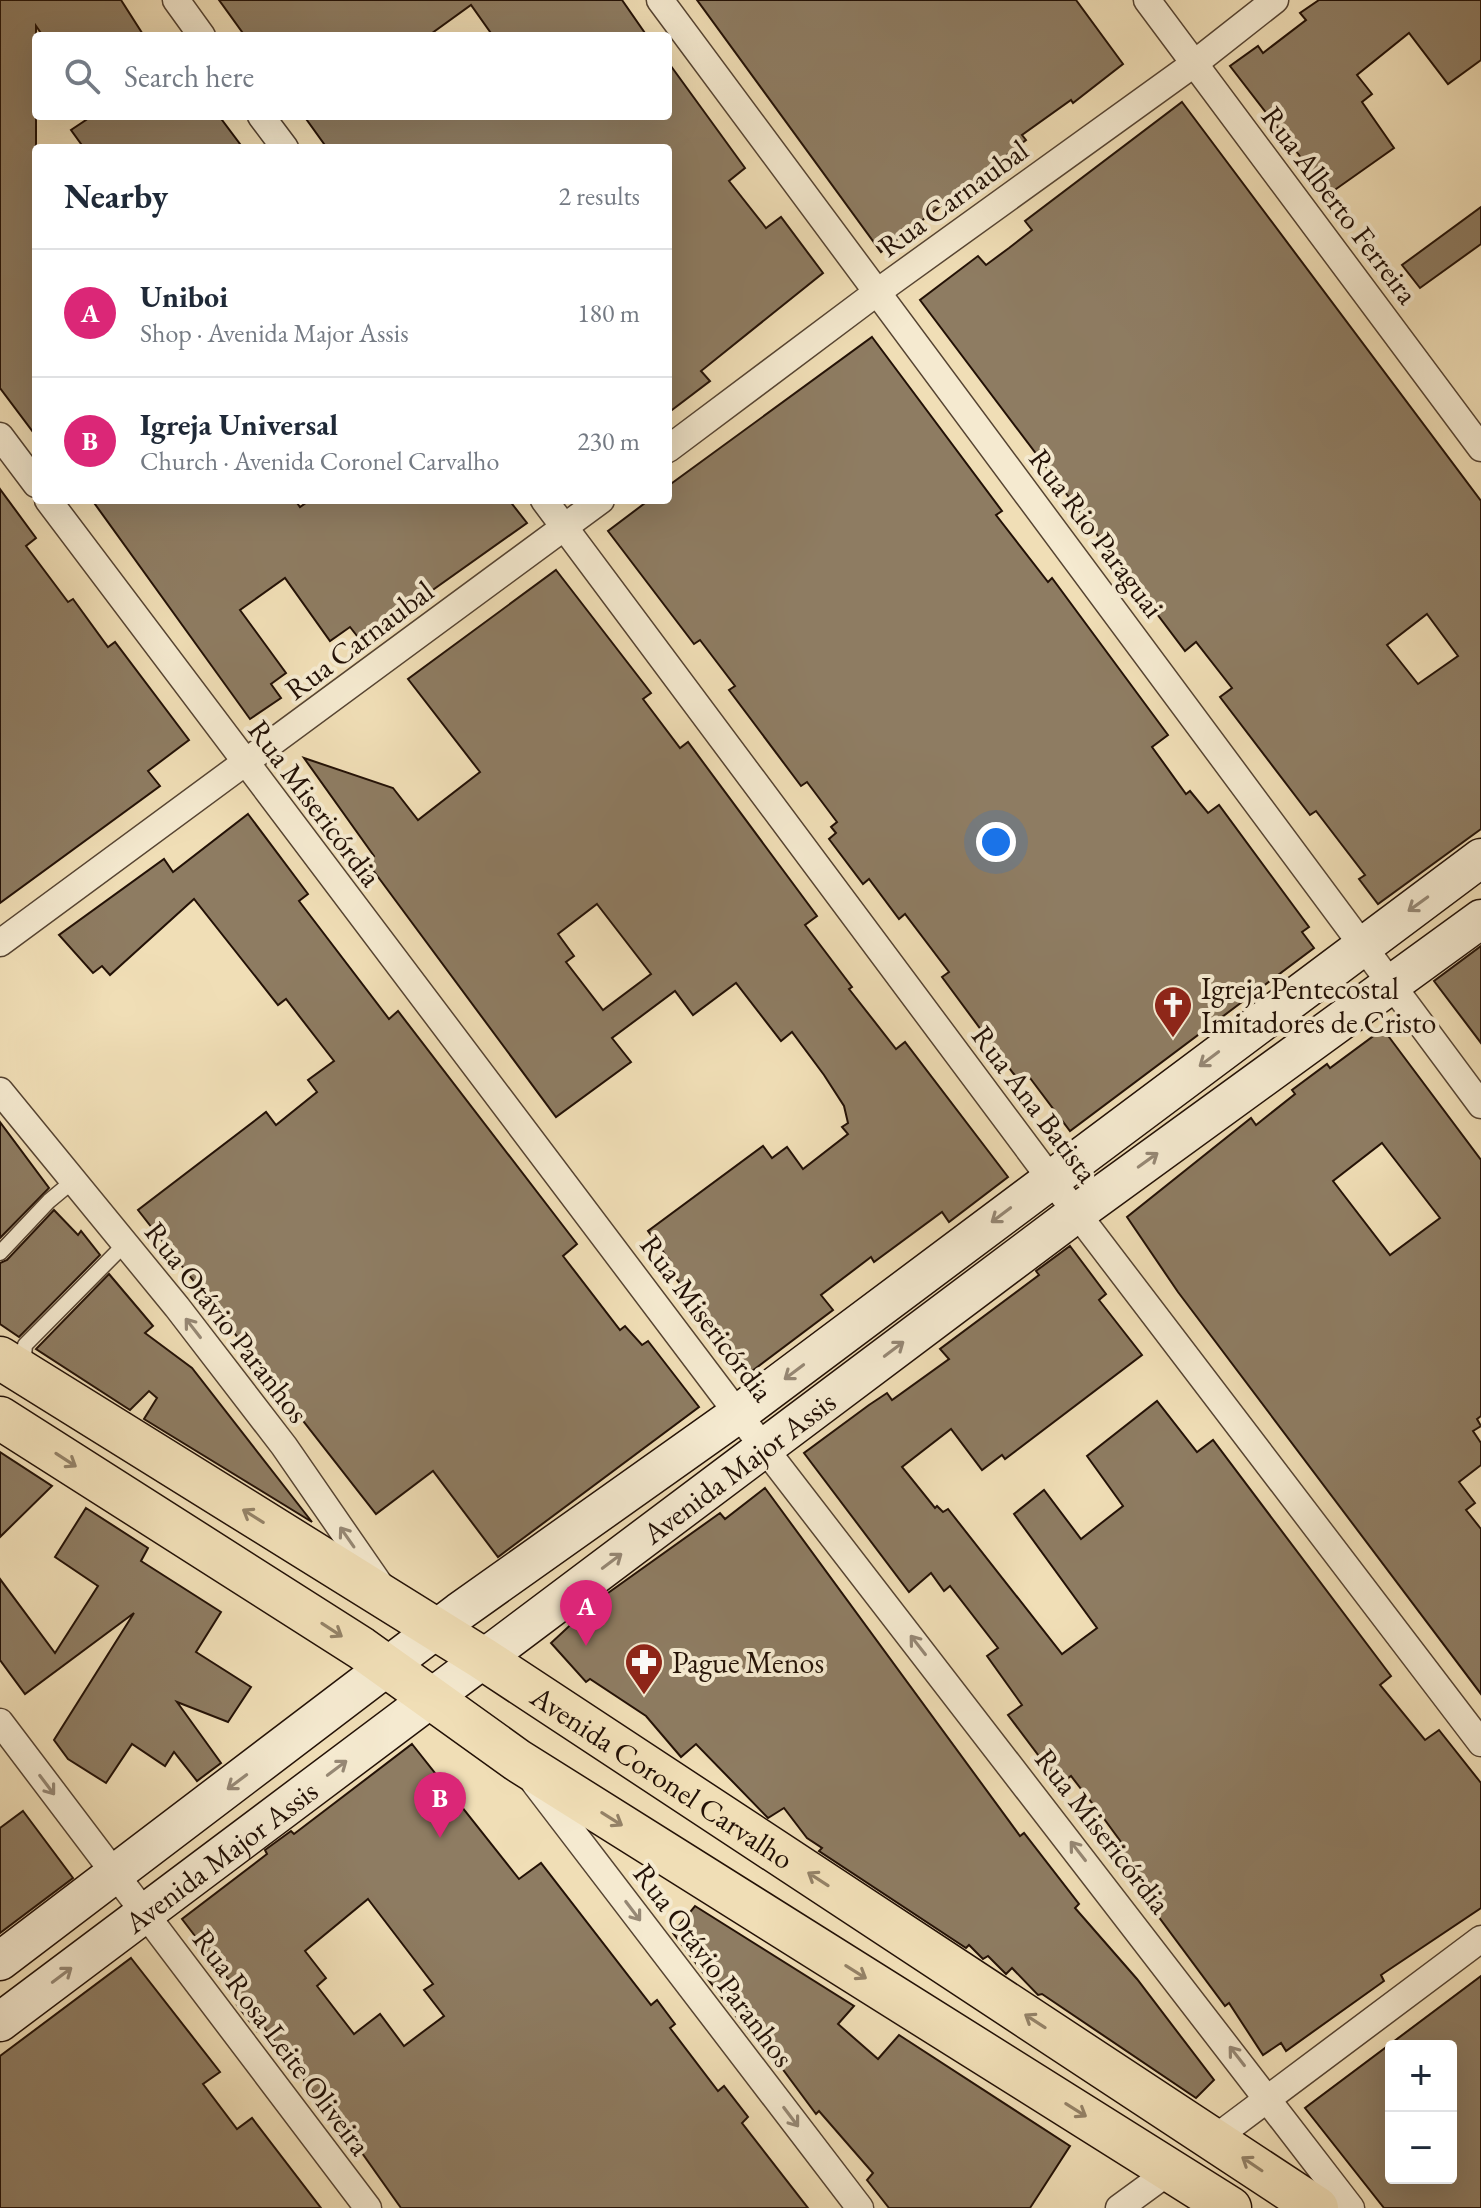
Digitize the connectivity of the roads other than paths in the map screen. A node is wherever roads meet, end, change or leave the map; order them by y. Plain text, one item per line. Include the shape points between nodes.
1 (176, 0) edge
2 (660, 0) edge
3 (1147, 0) edge
4 (1275, 0) edge
5 (199, 32) edge
6 (1195, 63) junction
7 (264, 120) edge
8 (282, 144) edge
9 (876, 293) junction
10 (0, 436) edge
11 (672, 446) edge
12 (1481, 448) edge
13 (32, 479) edge
14 (51, 504) edge
15 (547, 504) edge
16 (596, 504) edge
17 (564, 528) junction
18 (245, 764) junction
19 (1481, 858) edge
20 (1481, 919) edge
21 (0, 943) edge
22 (1364, 944) junction
23 (1389, 982) junction
24 (1, 1094) edge
25 (1481, 1105) edge
26 (1050, 1178) junction
27 (73, 1181) junction
28 (1078, 1212) junction
29 (125, 1244) junction
30 (0, 1253) edge
31 (11, 1365) edge
32 (738, 1414) junction
33 (0, 1418) edge
34 (764, 1446) junction
35 (391, 1602) junction
36 (436, 1629) junction
37 (482, 1658) junction
38 (388, 1667) junction
39 (430, 1699) junction
40 (0, 1722) edge
41 (1481, 1743) edge
42 (517, 1760) junction
43 (115, 1874) junction
44 (145, 1914) junction
45 (1481, 1939) edge
46 (0, 1961) edge
47 (0, 2022) edge
48 (1270, 2099) junction
49 (1214, 2139) junction
50 (1171, 2170) junction
51 (368, 2208) edge
52 (860, 2208) edge
53 (1119, 2208) edge
54 (1230, 2208) edge
55 (1317, 2208) edge
56 (1351, 2208) edge

1 - 5 street
2 - 9 street, Rua Rio Paraguai
3 - 6 street, Rua Alberto Ferreira
4 - 6 street, Rua Carnaubal
6 - 9 street, Rua Carnaubal
6 - 12 street, Rua Alberto Ferreira
7 - 8 street
9 - 11 street, Rua Carnaubal
9 - 22 street, Rua Rio Paraguai
10 - 13 street
14 - 18 street, Rua Misericórdia
15 - 17 street, Rua Ana Batista
16 - 17 street, Rua Carnaubal
17 - 18 street, Rua Carnaubal
17 - 26 street, Rua Ana Batista
18 - 21 street, Rua Carnaubal
18 - 32 street, Rua Misericórdia
19 -> 22 street, Avenida Major Assis
20 - 23 street, Avenida Major Assis
22 - 23 street, Rua Rio Paraguai
22 -> 26 street, Avenida Major Assis
23 - 25 street, Rua Rio Paraguai
28 -> 23 street, Avenida Major Assis
24 - 27 street, Rua Otávio Paranhos
26 - 28 street, Rua Ana Batista
26 -> 32 street, Avenida Major Assis
27 - 29 street, Rua Otávio Paranhos
27 - 30 lane
34 -> 28 street, Avenida Major Assis
28 - 41 street, Rua Ana Batista
29 - 31 lane
35 -> 29 street, Rua Otávio Paranhos via 284,1446
35 -> 31 main road, Avenida Coronel Carvalho
32 - 34 street, Rua Misericórdia
32 - 36 street, Avenida Major Assis
33 -> 38 main road, Avenida Coronel Carvalho
37 -> 34 street, Avenida Major Assis
48 -> 34 street, Rua Misericórdia
35 - 36 main road, Avenida Coronel Carvalho
36 - 37 main road, Avenida Coronel Carvalho
36 - 38 street, Avenida Major Assis
37 - 39 street, Avenida Major Assis
49 -> 37 main road, Avenida Coronel Carvalho
38 - 39 main road, Avenida Coronel Carvalho
38 -> 43 street, Avenida Major Assis
39 - 42 main road, Avenida Coronel Carvalho
44 -> 39 street, Avenida Major Assis
40 -> 43 street, Rua Rosa Leite Oliveira
42 -> 50 main road, Avenida Coronel Carvalho
42 -> 52 street, Rua Otávio Paranhos
43 - 44 street, Rua Rosa Leite Oliveira
43 - 46 street, Avenida Major Assis
47 -> 44 street, Avenida Major Assis
44 - 51 street, Rua Rosa Leite Oliveira
45 - 48 street
48 - 49 street
48 - 56 street, Rua Misericórdia
55 -> 49 main road, Avenida Coronel Carvalho
50 - 53 street
50 - 54 main road, Avenida Coronel Carvalho

